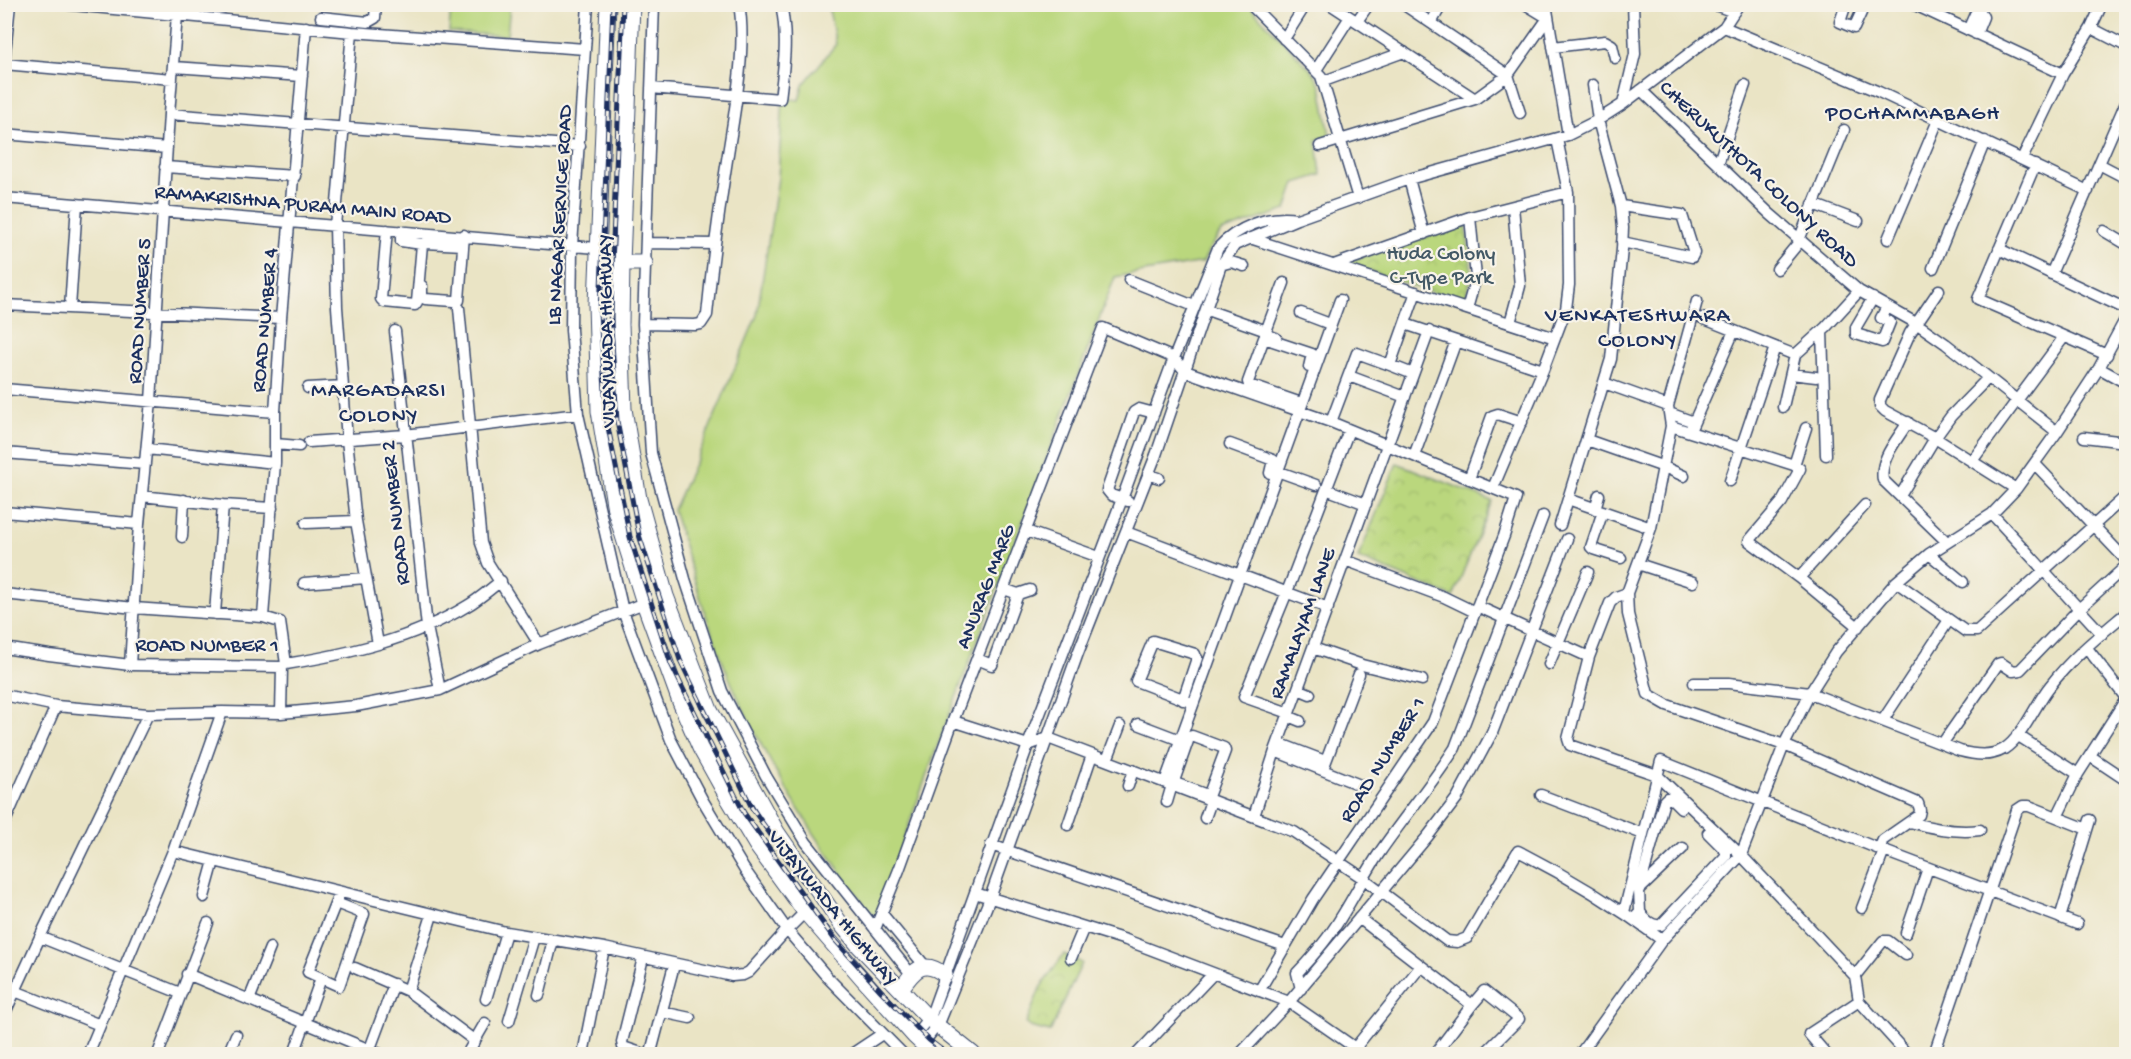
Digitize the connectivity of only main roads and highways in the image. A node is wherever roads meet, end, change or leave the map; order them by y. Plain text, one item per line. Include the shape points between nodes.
1 (608, 4) edge
2 (632, 4) edge
3 (622, 263) junction
4 (645, 263) road end
5 (633, 464) junction
6 (608, 471) junction
7 (637, 487) junction
8 (612, 494) junction
9 (777, 832) junction
10 (756, 845) junction
11 (945, 975) road end
12 (901, 989) junction
13 (923, 1045) edge
14 (973, 1054) edge

1 - 6 highway, VIJAYWADA HIGHWAY via 596,304 599,411
2 - 3 highway, VIJAYWADA HIGHWAY
3 - 4 highway
3 - 5 highway, VIJAYWADA HIGHWAY via 624,410
5 - 6 highway
5 - 7 highway, VIJAYWADA HIGHWAY
6 - 8 highway, VIJAYWADA HIGHWAY
7 - 8 highway
7 - 9 highway, VIJAYWADA HIGHWAY via 666,596 710,710
8 - 10 highway, VIJAYWADA HIGHWAY via 644,603 680,702 700,748
9 - 10 highway
9 - 12 highway, VIJAYWADA HIGHWAY via 841,924
10 - 13 highway, VIJAYWADA HIGHWAY via 806,912
11 - 12 highway via 920,967
12 - 14 highway, VIJAYWADA HIGHWAY via 933,1022

